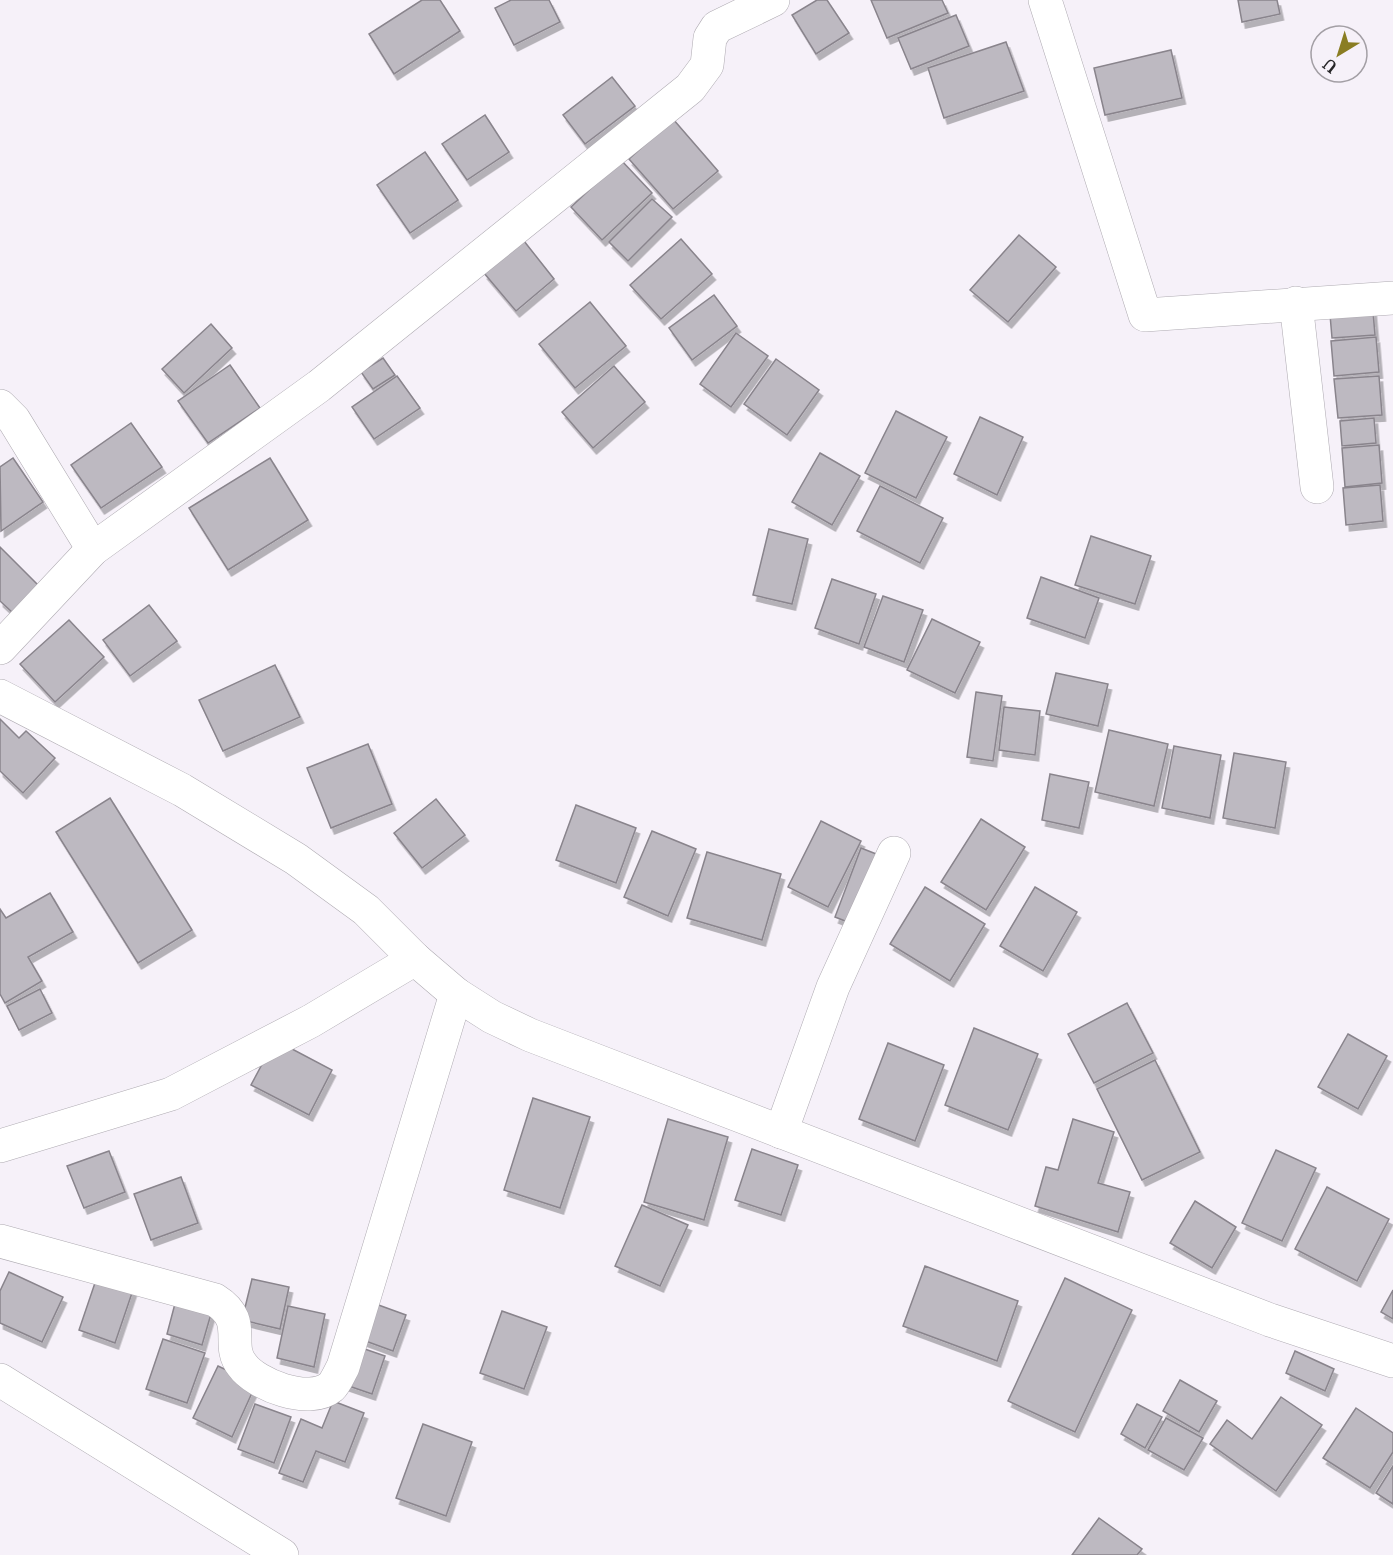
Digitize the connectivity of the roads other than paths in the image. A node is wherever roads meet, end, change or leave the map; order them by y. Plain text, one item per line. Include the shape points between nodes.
1 (773, 0) edge
2 (1045, 0) edge
3 (1393, 298) edge
4 (1296, 303) junction
5 (0, 406) edge
6 (1317, 487) dead end
7 (93, 549) junction
8 (0, 648) edge
9 (0, 696) edge
10 (894, 853) dead end
11 (415, 959) junction
12 (456, 994) junction
13 (781, 1132) junction
14 (0, 1146) edge
15 (0, 1241) edge
16 (1393, 1361) edge
17 (0, 1380) edge
18 (282, 1555) edge

1 - 7 street via 717,27 710,38 707,65 690,88 319,386
2 - 4 street via 1145,315
3 - 4 street
4 - 6 street
5 - 7 street via 14,420
7 - 8 street
9 - 11 street via 182,790 296,859 366,910
10 - 13 street via 833,987
11 - 12 street
11 - 14 street via 311,1021 171,1094
12 - 13 street via 530,1035
12 - 15 street via 343,1367 330,1388 301,1394 252,1374 239,1360 230,1311 215,1300
13 - 16 street via 1270,1320
17 - 18 street

